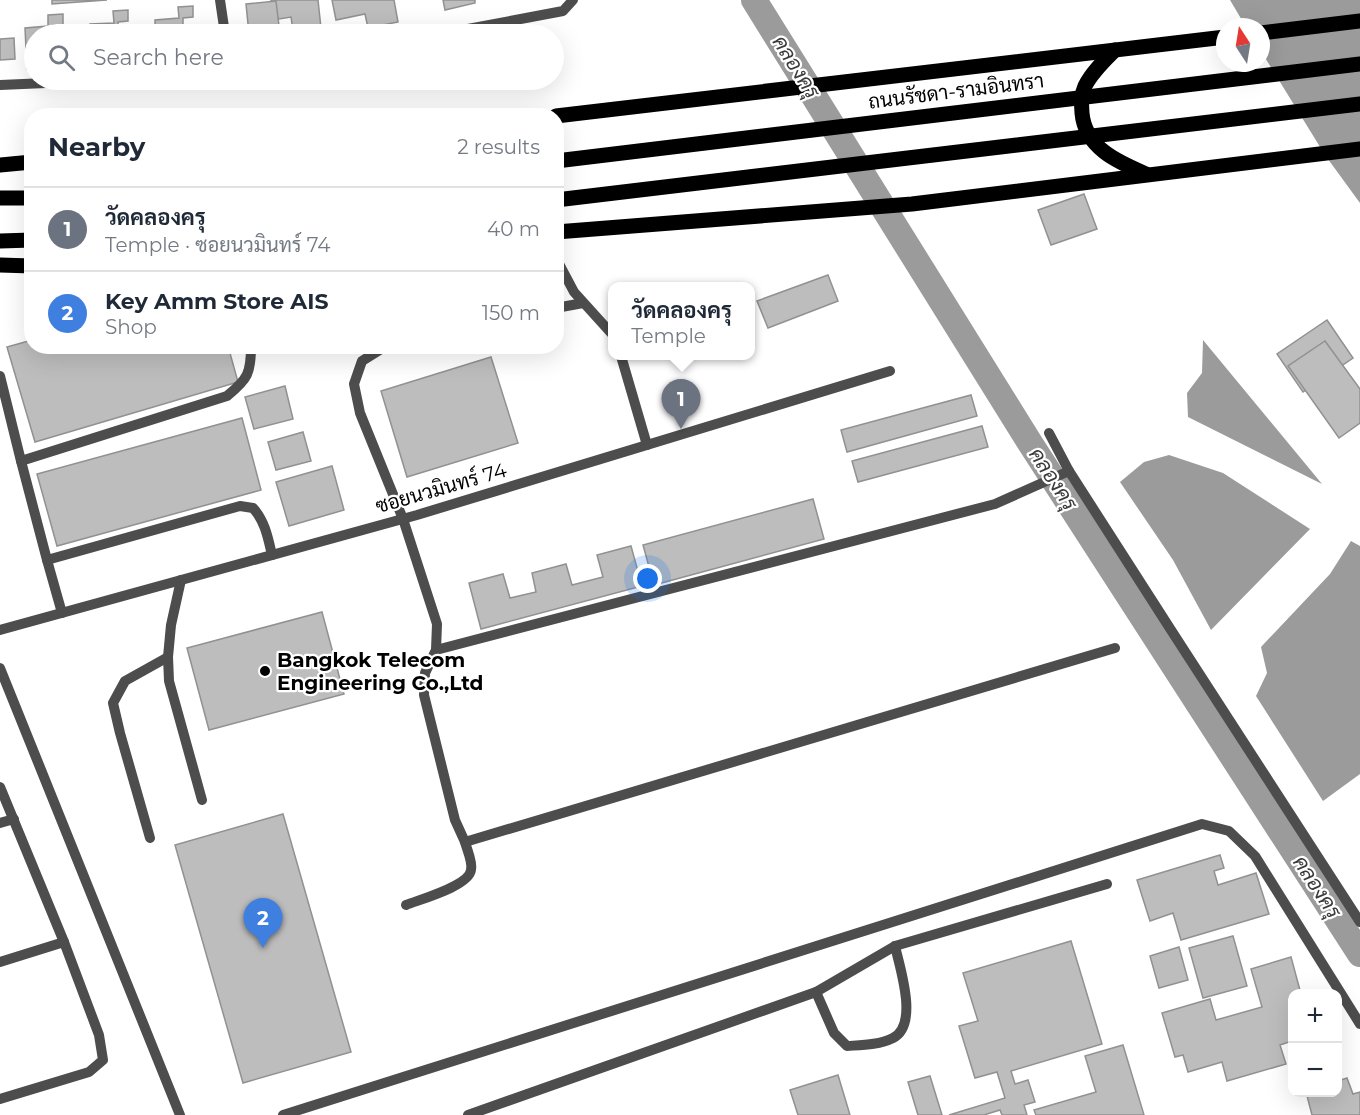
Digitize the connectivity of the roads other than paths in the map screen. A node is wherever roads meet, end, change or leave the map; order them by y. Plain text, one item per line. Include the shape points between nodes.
1 (220, 0) edge
2 (573, 0) edge
3 (1360, 21) edge
4 (224, 24) edge
5 (494, 24) edge
6 (1270, 32) edge
7 (1216, 38) edge
8 (1115, 50) junction
9 (1360, 64) edge
10 (24, 84) edge
11 (0, 85) edge
12 (1360, 104) edge
13 (564, 115) edge
14 (1360, 149) edge
15 (564, 159) edge
16 (24, 163) edge
17 (0, 165) edge
18 (1146, 174) junction
19 (0, 198) edge
20 (24, 198) edge
21 (564, 199) edge
22 (564, 231) edge
23 (24, 240) edge
24 (0, 241) edge
25 (0, 265) edge
26 (24, 266) edge
27 (564, 273) edge
28 (583, 303) junction
29 (564, 307) edge
30 (608, 330) edge
31 (251, 354) edge
32 (373, 354) edge
33 (622, 360) edge
34 (890, 371) dead end
35 (0, 376) edge
36 (1049, 433) dead end
37 (647, 445) junction
38 (21, 461) junction
39 (1066, 472) junction
40 (404, 519) junction
41 (272, 555) junction
42 (47, 560) junction
43 (181, 580) junction
44 (62, 613) junction
45 (0, 630) edge
46 (1115, 648) dead end
47 (436, 650) junction
48 (168, 657) junction
49 (0, 668) edge
50 (0, 787) edge
51 (202, 800) dead end
52 (14, 819) junction
53 (0, 823) edge
54 (150, 838) dead end
55 (465, 842) junction
56 (1107, 884) dead end
57 (406, 905) dead end
58 (1360, 922) edge
59 (64, 942) junction
60 (895, 946) junction
61 (0, 962) edge
62 (816, 992) junction
63 (1360, 1024) edge
64 (0, 1099) edge
65 (180, 1115) edge
66 (283, 1115) edge
67 (468, 1115) edge

1 - 4 street
2 - 5 street via 563,11
3 - 6 main road
7 - 8 main road
8 - 13 main road
8 - 18 main road via 1085,86 1082,118 1089,136 1101,149
9 - 15 main road, ถนนรัชดา-รามอินทรา
10 - 11 street
12 - 21 main road
14 - 18 main road
16 - 17 main road
18 - 22 main road via 912,204
19 - 20 main road
23 - 24 main road
25 - 26 main road
27 - 28 street
28 - 29 street
28 - 30 street
31 - 38 street via 251,368 242,384 226,396
32 - 40 street via 362,361 354,384 360,413
33 - 37 street
34 - 37 street, ซอยนวมินทร์ 74
35 - 38 street
36 - 39 street
37 - 40 street, ซอยนวมินทร์ 74
38 - 42 street
39 - 47 street via 995,504
39 - 58 street
40 - 41 street, ซอยนวมินทร์ 74
40 - 47 street via 437,624
41 - 42 street via 260,515 253,508 240,506
41 - 43 street, ซอยนวมินทร์ 74
42 - 44 street
43 - 44 street, ซอยนวมินทร์ 74
43 - 48 street
44 - 45 street, ซอยนวมินทร์ 74
46 - 55 street
47 - 55 street via 425,673 424,695 455,820
48 - 51 street via 169,681
48 - 54 street via 125,681 113,703
49 - 65 street
50 - 52 street
52 - 53 street
52 - 59 street
55 - 57 street via 472,869 468,878
56 - 60 street
59 - 61 street
59 - 64 street via 99,1035 103,1060 89,1072
60 - 62 street
60 - 62 street via 908,1007 904,1025 895,1037 874,1044 847,1046 834,1033
62 - 67 street
63 - 66 street via 1255,856 1229,831 1202,824

